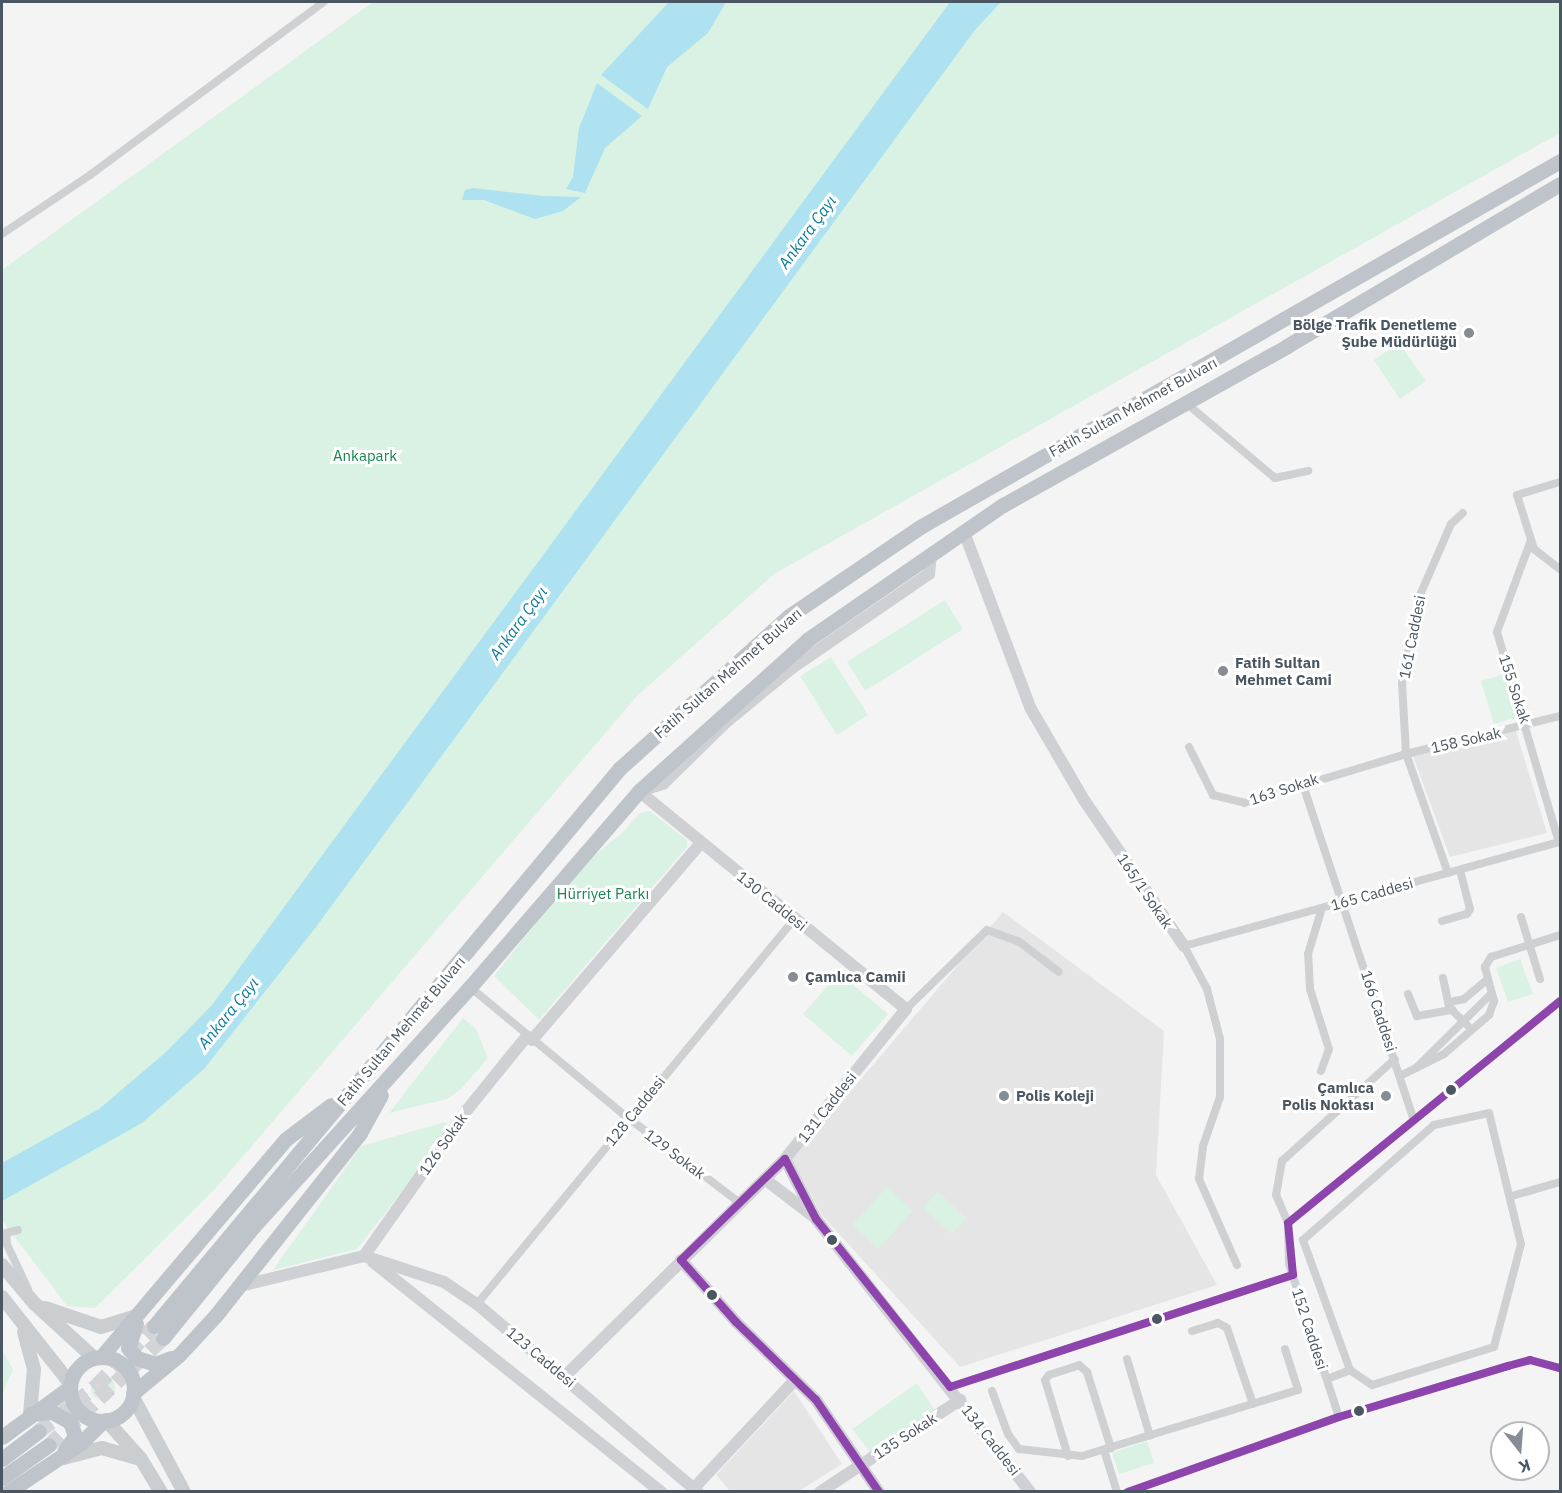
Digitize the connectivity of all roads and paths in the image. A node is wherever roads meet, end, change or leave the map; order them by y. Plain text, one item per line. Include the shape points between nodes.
1 (324, 2) edge
2 (1560, 161) edge
3 (1560, 185) edge
4 (2, 234) edge
5 (1186, 403) junction
6 (1308, 471) dead end
7 (1560, 482) edge
8 (1462, 513) dead end
9 (964, 532) junction
10 (1531, 540) junction
11 (1560, 569) edge
12 (1560, 716) edge
13 (1527, 726) junction
14 (1189, 747) dead end
15 (1406, 754) junction
16 (1302, 782) junction
17 (639, 791) junction
18 (1560, 842) edge
19 (701, 843) junction
20 (1460, 870) junction
21 (1448, 873) junction
22 (1343, 902) junction
23 (1322, 908) junction
24 (1521, 917) dead end
25 (794, 919) junction
26 (1442, 921) dead end
27 (1560, 935) edge
28 (1529, 944) junction
29 (1184, 946) junction
30 (1059, 972) dead end
31 (1443, 978) dead end
32 (1488, 979) junction
33 (1540, 979) dead end
34 (470, 987) junction
35 (1492, 993) junction
36 (1407, 994) dead end
37 (1560, 1001) edge
38 (1449, 1006) junction
39 (906, 1010) junction
40 (1465, 1023) junction
41 (1472, 1031) junction
42 (529, 1038) junction
43 (1395, 1059) junction
44 (1417, 1067) junction
45 (395, 1070) junction
46 (1321, 1071) dead end
47 (1401, 1076) junction
48 (355, 1087) junction
49 (628, 1118) junction
50 (1414, 1120) junction
51 (785, 1160) junction
52 (765, 1180) junction
53 (1560, 1182) edge
54 (1512, 1196) junction
55 (741, 1204) junction
56 (816, 1219) junction
57 (1288, 1222) junction
58 (18, 1230) dead end
59 (2, 1234) edge
60 (8, 1246) junction
61 (364, 1256) junction
62 (681, 1260) junction
63 (2, 1265) edge
64 (1237, 1265) dead end
65 (1293, 1275) junction
66 (240, 1286) junction
67 (2, 1297) edge
68 (35, 1304) junction
69 (477, 1304) junction
70 (142, 1313) junction
71 (18, 1319) junction
72 (1192, 1331) dead end
73 (1285, 1349) dead end
74 (179, 1355) junction
75 (97, 1358) junction
76 (1126, 1359) dead end
77 (1560, 1368) edge
78 (1350, 1370) junction
79 (564, 1377) junction
80 (795, 1380) junction
81 (1327, 1380) junction
82 (70, 1385) junction
83 (950, 1387) junction
84 (992, 1391) dead end
85 (133, 1395) junction
86 (960, 1400) junction
87 (1252, 1404) junction
88 (30, 1414) junction
89 (1339, 1417) junction
90 (104, 1421) junction
91 (39, 1431) tunnel mouth
92 (1150, 1436) junction
93 (2, 1437) edge
94 (49, 1445) tunnel mouth
95 (1108, 1449) junction
96 (1068, 1456) junction
97 (2, 1458) edge
98 (59, 1459) junction
99 (141, 1459) junction
100 (861, 1465) junction
101 (2, 1478) edge
102 (26, 1487) edge
103 (696, 1490) edge
104 (8, 1491) edge
105 (161, 1491) edge
106 (184, 1491) edge
107 (661, 1491) edge
108 (820, 1491) edge
109 (879, 1491) edge
110 (1030, 1491) edge
111 (1117, 1491) edge
112 (1126, 1491) edge

1 - 4 street via 90,176
2 - 48 highway, Fatih Sultan Mehmet Bulvarı via 920,527 789,616 619,769
3 - 5 highway, Fatih Sultan Mehmet Bulvarı
5 - 6 street via 1275,478
5 - 9 highway, Fatih Sultan Mehmet Bulvarı via 1003,505
7 - 10 street via 1516,495
8 - 15 street, 161 Caddesi via 1451,524 1419,595 1402,683
9 - 17 highway, Fatih Sultan Mehmet Bulvarı via 807,640
9 - 29 street, 165/1 Sokak via 1031,709 1084,800
10 - 11 street via 1534,549
10 - 13 street, 155 Sokak via 1497,632
12 - 13 street, 158 Sokak
13 - 15 street, 158 Sokak
13 - 18 street, 155 Sokak
14 - 16 street, 163 Sokak via 1213,795 1244,803
15 - 16 street, 163 Sokak
15 - 21 street, 161 Caddesi
16 - 22 street, 166 Caddesi
17 - 19 street, 130 Caddesi
17 - 34 highway, Fatih Sultan Mehmet Bulvarı
18 - 20 street, 165 Caddesi
19 - 25 street, 130 Caddesi
19 - 42 street, 126 Sokak
20 - 21 street, 165 Caddesi
20 - 26 street via 1470,909 1467,914
21 - 22 street, 165 Caddesi
22 - 23 street, 165 Caddesi
22 - 43 street, 166 Caddesi
23 - 29 street, 165 Caddesi
23 - 46 street via 1308,954 1311,989 1329,1049
24 - 28 street
25 - 39 street, 130 Caddesi
25 - 49 street, 128 Caddesi
27 - 28 street
28 - 32 street via 1491,957 1485,967
28 - 33 street
29 - 64 street, 165/1 Sokak via 1207,989 1220,1039 1220,1097 1203,1146 1199,1179
30 - 39 street via 1018,941 987,930
31 - 38 street
32 - 35 street
32 - 38 street
34 - 42 street, 129 Sokak
34 - 45 highway, Fatih Sultan Mehmet Bulvarı
35 - 40 street
35 - 41 street via 1491,1011
36 - 38 street via 1420,1017
37 - 50 street
38 - 40 street
39 - 51 street, 131 Caddesi
40 - 41 street
40 - 44 street
41 - 44 street via 1444,1054
42 - 49 street, 129 Sokak
42 - 61 street, 126 Sokak via 467,1110
43 - 47 street, 166 Caddesi
43 - 57 street, 152 Caddesi via 1282,1161 1276,1195
44 - 47 street
45 - 48 highway, Fatih Sultan Mehmet Bulvarı via 159,1332 240,1219
45 - 66 highway via 360,1133
47 - 50 street, 166 Caddesi
48 - 70 highway via 286,1139
49 - 55 street, 129 Sokak
49 - 69 street, 128 Caddesi
50 - 57 street
51 - 52 street, 131 Caddesi
51 - 56 street, 134 Caddesi
52 - 55 street, 131 Caddesi
52 - 56 street, 134 Caddesi
53 - 54 street
54 - 78 street via 1521,1244 1494,1347 1372,1385
54 - 78 street via 1489,1113 1478,1115 1434,1125 1303,1240
55 - 62 street, 131 Caddesi
56 - 83 street, 134 Caddesi
57 - 65 street, 152 Caddesi
58 - 60 street via 6,1233
59 - 60 street
60 - 68 street
61 - 66 street
61 - 69 street, 123 Caddesi via 444,1282
61 - 107 street, 123 Caddesi
62 - 79 street, 131 Caddesi
62 - 80 street
63 - 68 main road
65 - 81 street, 152 Caddesi
65 - 83 street
66 - 74 highway
67 - 71 main road
68 - 70 main road via 101,1327 116,1326
68 - 75 main road
69 - 79 street, 123 Caddesi
70 - 74 highway via 129,1336 128,1348 137,1358 155,1364
70 - 75 highway
71 - 82 main road
71 - 88 main road via 34,1369
72 - 87 street via 1218,1323 1227,1328
73 - 87 street via 1298,1390
74 - 85 highway
75 - 82 highway via 81,1365
75 - 85 highway via 111,1358 127,1369
76 - 92 street
77 - 89 street via 1530,1360
78 - 81 street
79 - 103 street, 123 Caddesi
80 - 100 street via 816,1400
80 - 103 street
81 - 89 street, 152 Caddesi
82 - 88 highway
82 - 90 highway via 77,1410
83 - 86 street, 134 Caddesi
84 - 96 street via 1018,1449
85 - 90 highway via 122,1414
85 - 106 main road
86 - 100 street, 135 Sokak
86 - 110 street, 134 Caddesi
87 - 92 street
88 - 93 highway
88 - 98 highway via 52,1412 70,1422 75,1436
89 - 112 street
90 - 98 highway
90 - 99 main road
91 - 97 highway
92 - 95 street
94 - 101 highway
95 - 96 street
95 - 96 street via 1086,1369 1079,1365 1045,1380
95 - 111 street
98 - 99 main road via 102,1448
98 - 102 highway
99 - 105 main road
100 - 108 street, 135 Sokak
100 - 109 street
102 - 104 highway

